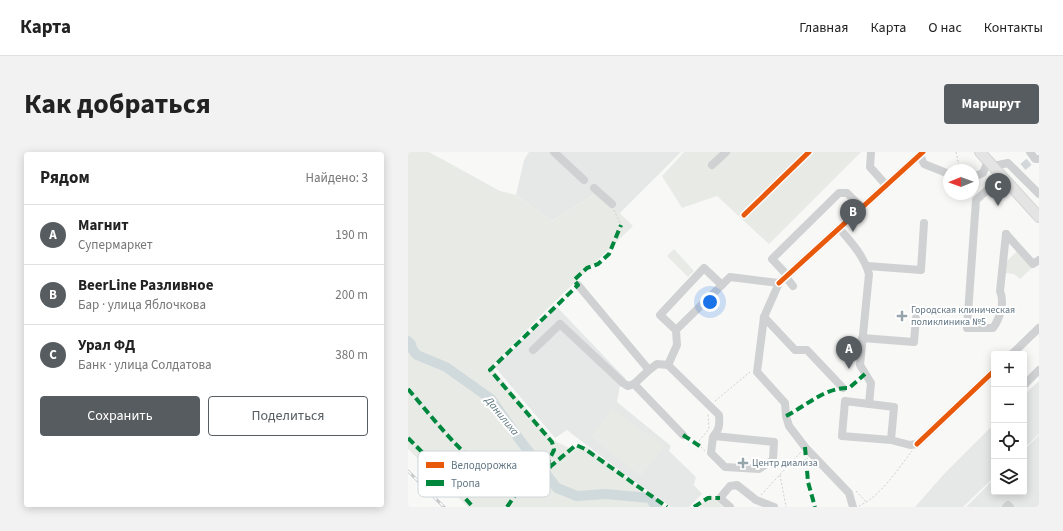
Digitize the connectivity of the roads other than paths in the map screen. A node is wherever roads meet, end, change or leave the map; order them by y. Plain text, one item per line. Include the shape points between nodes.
1 (554, 152) edge
2 (726, 152) edge
3 (810, 152) edge
4 (871, 152) edge
5 (980, 152) edge
6 (922, 153) edge
7 (991, 163) junction
8 (712, 165) dead end
9 (943, 172) edge
10 (979, 175) edge
11 (1003, 176) junction
12 (584, 180) dead end
13 (886, 185) junction
14 (594, 188) dead end
15 (1039, 194) edge
16 (612, 204) road end
17 (862, 208) junction
18 (744, 215) dead end
19 (1039, 217) edge
20 (924, 223) dead end
21 (839, 228) junction
22 (1039, 260) edge
23 (867, 266) junction
24 (786, 276) junction
25 (779, 283) junction
26 (578, 285) dead end
27 (722, 285) junction
28 (794, 286) dead end
29 (764, 317) junction
30 (916, 318) dead end
31 (1039, 328) edge
32 (676, 330) junction
33 (862, 338) junction
34 (533, 350) dead end
35 (1015, 351) edge
36 (668, 365) junction
37 (650, 370) junction
38 (1039, 370) edge
39 (991, 374) edge
40 (1027, 382) edge
41 (634, 384) junction
42 (843, 388) dead end
43 (869, 404) junction
44 (683, 435) dead end
45 (714, 436) junction
46 (891, 440) junction
47 (730, 507) edge
48 (774, 507) edge
49 (853, 507) edge
50 (1006, 507) edge
51 (1010, 507) edge

1 - 12 street
2 - 8 street
3 - 18 street
4 - 13 street via 870,167
5 - 7 main road
6 - 9 street via 924,164
6 - 13 street
7 - 10 street
7 - 11 main road
7 - 15 street via 1008,163 1020,170
11 - 19 main road
11 - 22 street via 976,200 967,328 993,328 999,320 1003,298 1000,291 1006,234 1033,264
13 - 17 street
14 - 16 street
17 - 21 street
17 - 24 street via 847,193 839,193 772,259
20 - 23 street via 920,270
21 - 23 street
21 - 24 street
23 - 33 street via 869,274
24 - 25 street
24 - 28 street
25 - 27 street via 730,277
25 - 29 street
26 - 37 street
27 - 32 street
27 - 32 street via 704,268 660,315
29 - 42 street via 795,350 807,350
29 - 49 street via 757,372 785,404 790,426 849,493
30 - 33 street via 914,342
31 - 35 street
32 - 36 street via 677,345
33 - 43 street via 860,365 870,383
34 - 41 street via 560,324 623,383 628,386
36 - 37 street via 657,364
36 - 45 street via 719,415 719,431
37 - 41 street
38 - 40 street
39 - 46 street via 917,444 910,445
41 - 44 street
43 - 46 street via 894,407
43 - 46 street via 845,401 842,436
45 - 45 street via 774,442 773,460 760,469 725,466 711,453
47 - 48 street via 720,498 730,486 736,485 756,500
50 - 51 street

